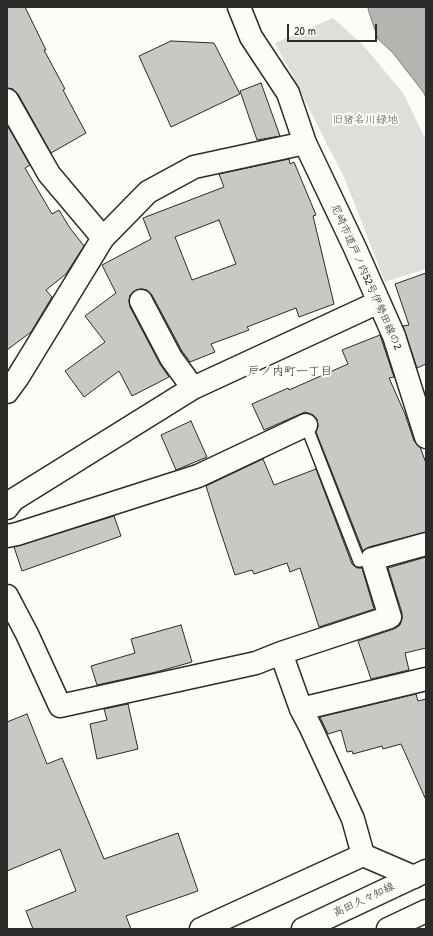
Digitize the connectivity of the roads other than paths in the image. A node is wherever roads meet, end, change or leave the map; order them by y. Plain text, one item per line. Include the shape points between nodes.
1 (239, 7) edge
2 (7, 100) edge
3 (305, 143) junction
4 (103, 238) junction
5 (141, 301) dead end
6 (379, 302) junction
7 (11, 378) edge
8 (194, 388) junction
9 (306, 426) joint
10 (426, 437) edge
11 (7, 508) edge
12 (7, 536) edge
13 (426, 544) edge
14 (372, 558) junction
15 (7, 596) edge
16 (281, 653) junction
17 (426, 679) edge
18 (300, 710) junction
19 (364, 855) junction
20 (420, 874) edge
21 (426, 911) edge
22 (201, 929) edge
23 (303, 929) edge
24 (388, 929) edge

1 - 3 street, 尼崎市道戸ノ内52号伊勢田線の2 via 251,37 288,93
2 - 4 street via 49,174
3 - 4 street via 194,167 148,192
3 - 6 street, 尼崎市道戸ノ内52号伊勢田線の2
4 - 7 street
5 - 8 street via 171,358
6 - 8 street
6 - 10 street, 尼崎市道戸ノ内52号伊勢田線の2 via 394,336
8 - 11 street via 13,500
9 - 12 street via 198,476
9 - 14 lane via 359,561
13 - 14 street
14 - 16 street via 390,617
15 - 16 street via 60,706 256,663
16 - 18 street
17 - 18 street
18 - 19 street via 311,728 353,819
19 - 20 street
19 - 22 street
20 - 23 street, 高田久々知線
21 - 24 street

